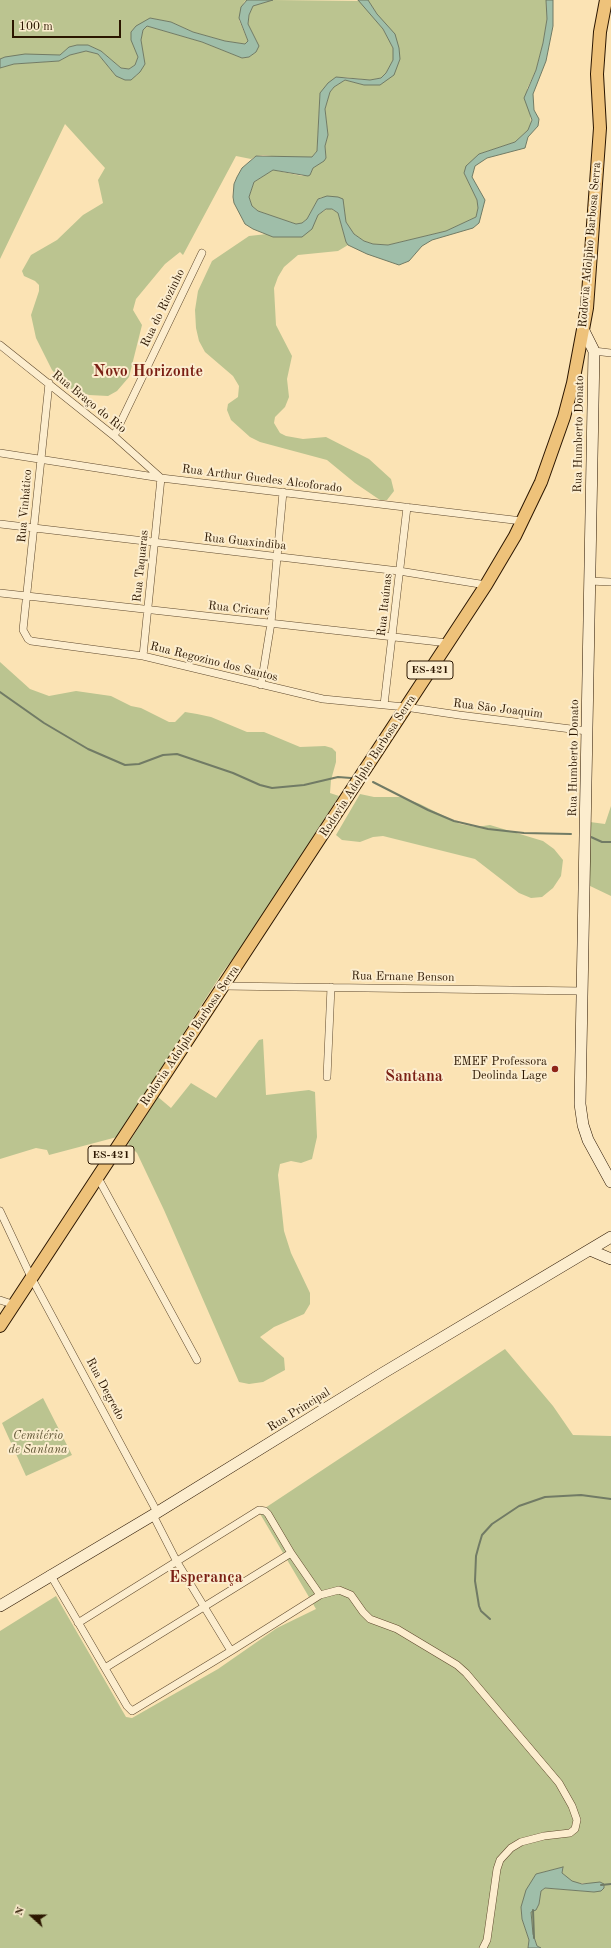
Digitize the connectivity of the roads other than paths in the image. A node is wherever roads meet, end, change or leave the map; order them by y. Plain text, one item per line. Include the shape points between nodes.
1 (605, 5) edge
2 (202, 253) dead end
3 (583, 330) junction
4 (0, 346) edge
5 (594, 351) junction
6 (611, 353) edge
7 (49, 383) junction
8 (114, 436) junction
9 (0, 452) edge
10 (40, 459) junction
11 (161, 478) junction
12 (283, 492) junction
13 (407, 507) junction
14 (522, 521) junction
15 (0, 524) edge
16 (34, 528) junction
17 (155, 543) junction
18 (277, 556) junction
19 (399, 571) junction
20 (589, 581) junction
21 (611, 582) edge
22 (486, 585) junction
23 (0, 593) edge
24 (26, 597) junction
25 (148, 610) junction
26 (271, 623) junction
27 (23, 630) joint
28 (392, 637) junction
29 (448, 643) junction
30 (143, 656) junction
31 (261, 685) junction
32 (384, 705) junction
33 (405, 707) junction
34 (587, 730) junction
35 (223, 986) junction
36 (331, 988) junction
37 (583, 990) junction
38 (327, 1077) dead end
39 (97, 1176) junction
40 (611, 1182) edge
41 (0, 1212) edge
42 (611, 1237) edge
43 (590, 1250) junction
44 (611, 1259) edge
45 (31, 1277) junction
46 (0, 1300) edge
47 (15, 1305) junction
48 (0, 1326) edge
49 (197, 1360) dead end
50 (155, 1514) junction
51 (291, 1553) junction
52 (177, 1562) junction
53 (50, 1574) junction
54 (320, 1595) junction
55 (0, 1606) edge
56 (204, 1607) junction
57 (78, 1623) junction
58 (231, 1652) junction
59 (105, 1668) junction
60 (483, 1948) edge

1 - 3 main road, Rodovia Adolpho Barbosa Serra / ES-421 via 600,32 600,128 591,271
2 - 8 street, Rua do Riozinho
3 - 5 main road, Rua Humberto Donato
3 - 14 main road, Rodovia Adolpho Barbosa Serra / ES-421 via 564,417 541,482
4 - 7 street, Rua Braço do Rio
5 - 6 street
5 - 20 main road, Rua Humberto Donato
7 - 8 street, Rua Braço do Rio
7 - 10 street, Rua Vinhático
8 - 11 street, Rua Braço do Rio
9 - 10 street, Rua Arthur Guedes Alcoforado
10 - 11 street, Rua Arthur Guedes Alcoforado
10 - 16 street, Rua Vinhático
11 - 12 street, Rua Arthur Guedes Alcoforado
11 - 17 street, Rua Taquaras
12 - 13 street, Rua Arthur Guedes Alcoforado
12 - 18 street
13 - 14 street, Rua Arthur Guedes Alcoforado
13 - 19 street, Rua Itaúnas
14 - 22 main road, Rodovia Adolpho Barbosa Serra / ES-421
15 - 16 street, Rua Guaxindiba
16 - 17 street, Rua Guaxindiba
16 - 24 street, Rua Vinhático
17 - 18 street, Rua Guaxindiba
17 - 25 street, Rua Taquaras
18 - 19 street, Rua Guaxindiba
18 - 26 street
19 - 22 street, Rua Guaxindiba
19 - 28 street, Rua Itaúnas
20 - 21 street
20 - 34 main road, Rua Humberto Donato
22 - 29 main road, Rodovia Adolpho Barbosa Serra / ES-421
23 - 24 street, Rua Cricaré
24 - 25 street, Rua Cricaré
24 - 27 street, Rua Vinhático
25 - 26 street, Rua Cricaré
25 - 30 street, Rua Taquaras
26 - 28 street, Rua Cricaré
26 - 31 street
27 - 30 street, Rua Regozino dos Santos via 25,637 32,641
28 - 29 street, Rua Cricaré
28 - 32 street, Rua Itaúnas
29 - 33 main road, Rodovia Adolpho Barbosa Serra / ES-421
30 - 31 street, Rua Regozino dos Santos
31 - 32 street, Rua Regozino dos Santos via 323,698
32 - 33 street, Rua Regozino dos Santos
33 - 34 street, Rua São Joaquim
33 - 35 main road, Rodovia Adolpho Barbosa Serra / ES-421
34 - 37 main road, Rua Humberto Donato
35 - 36 street, Rua Ernane Benson
35 - 39 main road, Rodovia Adolpho Barbosa Serra / ES-421
36 - 37 street, Rua Ernane Benson
36 - 38 street
37 - 40 main road, Rua Humberto Donato via 581,1114 588,1140
39 - 45 main road, Rodovia Adolpho Barbosa Serra / ES-421
39 - 49 street
41 - 45 street, Rua Degredo
42 - 43 main road, Rua Principal
43 - 44 main road
43 - 50 main road, Rua Principal via 383,1373
45 - 47 main road, Rodovia Adolpho Barbosa Serra / ES-421
45 - 50 street, Rua Degredo
46 - 47 street
47 - 48 main road, Rodovia Adolpho Barbosa Serra / ES-421
50 - 52 street, Rua Degredo
50 - 53 main road, Rua Principal
51 - 52 street via 268,1514 261,1509
51 - 54 street
51 - 56 street
52 - 56 street, Rua Degredo
52 - 57 street
53 - 55 main road, Rua Principal
53 - 57 street
54 - 58 street
54 - 60 street via 339,1590 349,1593 370,1619 397,1628 457,1665 559,1783 572,1806 577,1820 573,1831 521,1842 500,1860 487,1940
56 - 58 street, Rua Degredo
56 - 59 street
57 - 59 street
58 - 59 street via 134,1711 127,1706

